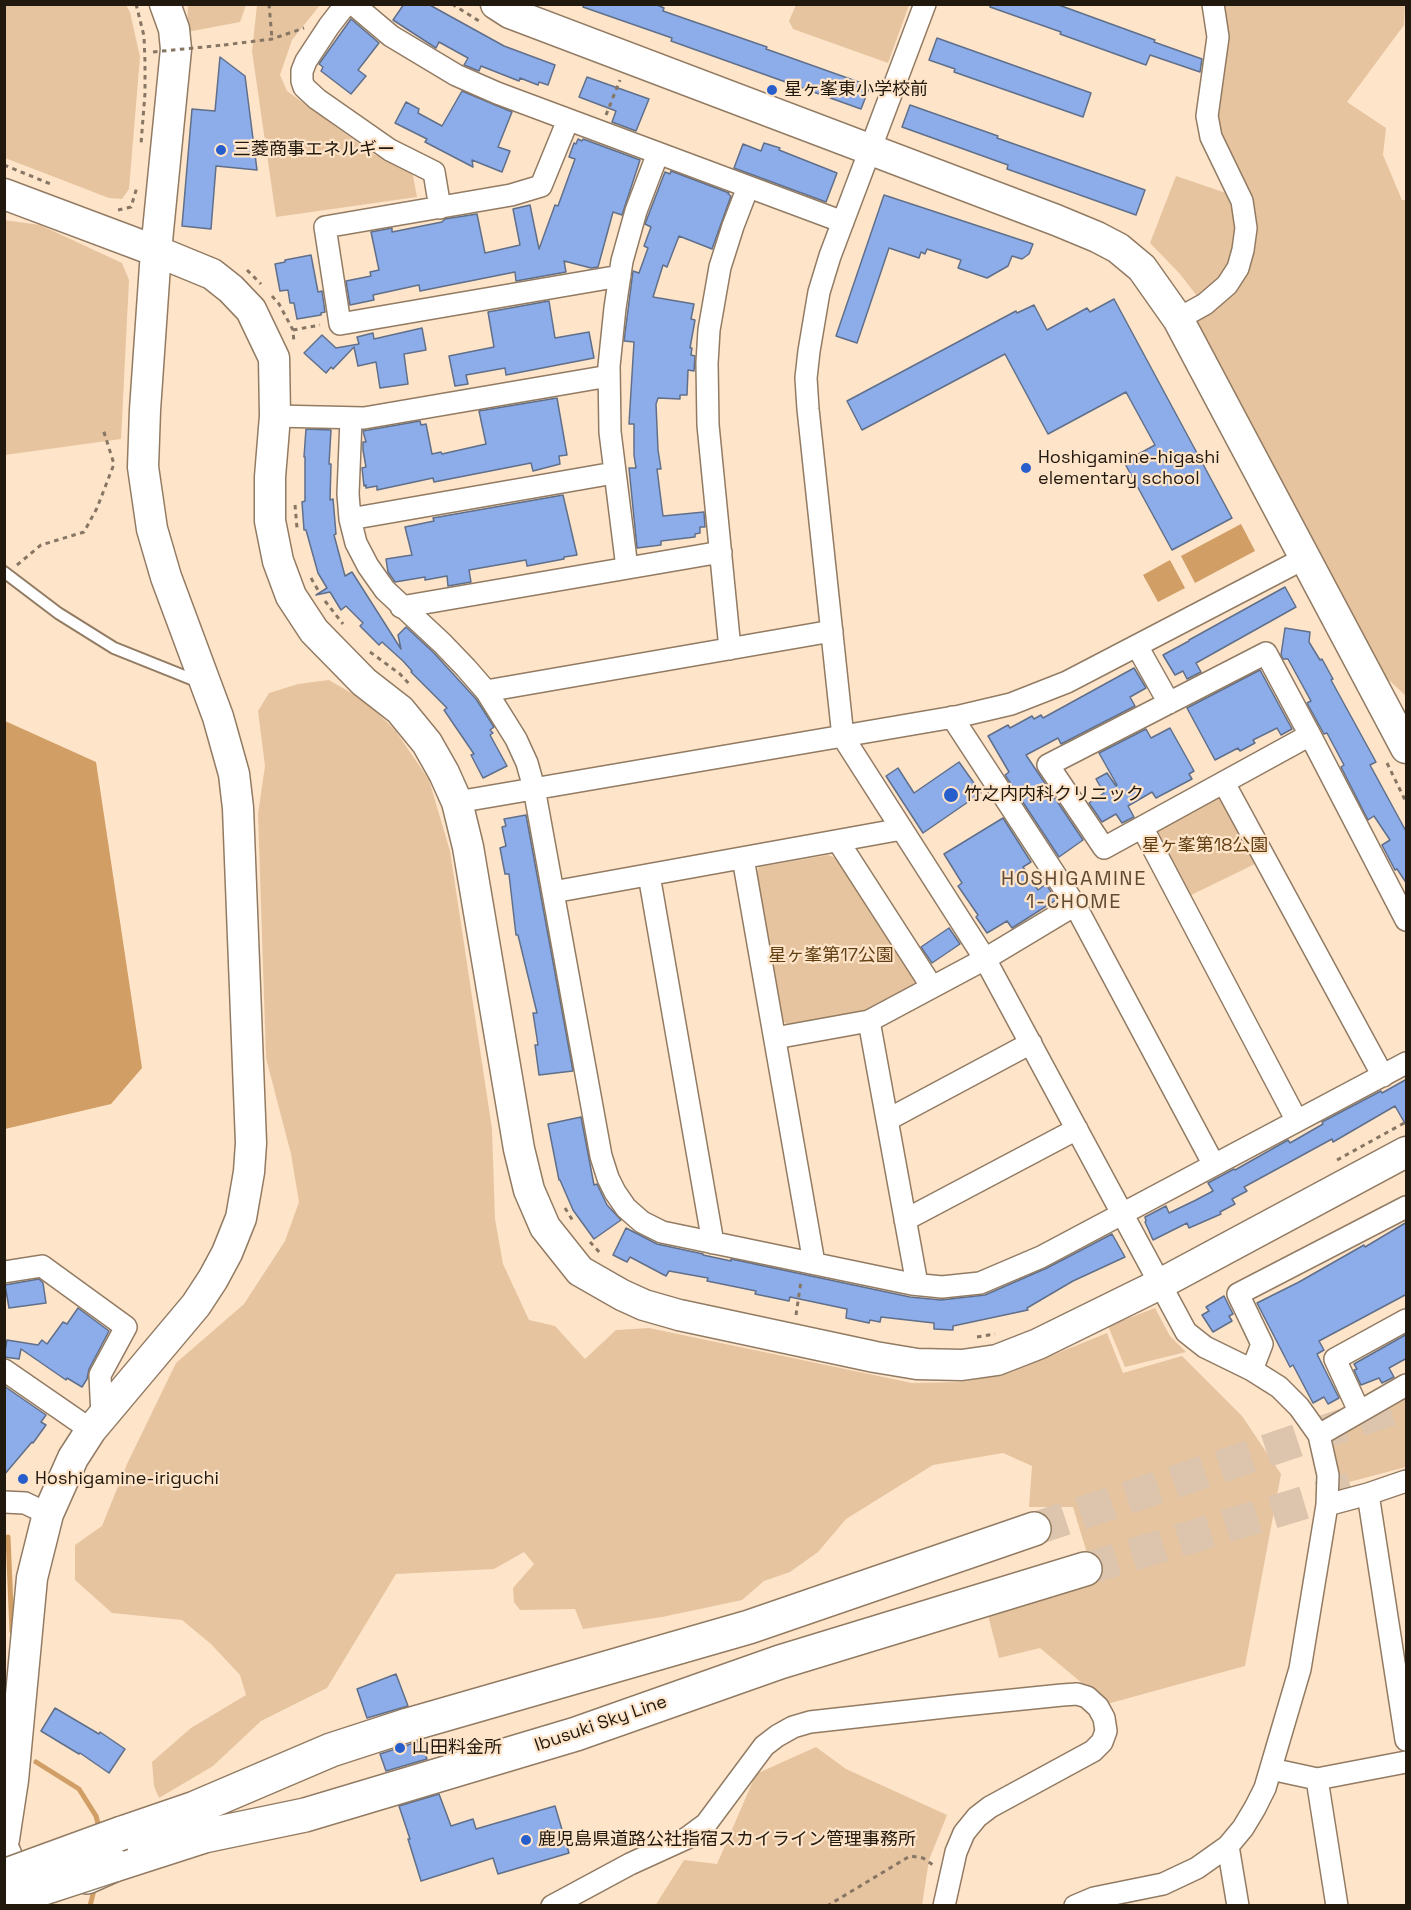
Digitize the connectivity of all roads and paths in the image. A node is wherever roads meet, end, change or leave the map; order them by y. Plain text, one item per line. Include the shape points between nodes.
1 (136, 4) edge
2 (165, 4) edge
3 (268, 4) edge
4 (346, 4) edge
5 (352, 4) edge
6 (495, 4) edge
7 (925, 4) edge
8 (1213, 4) edge
9 (306, 28) dead end
10 (272, 39) junction
11 (153, 52) dead end
12 (620, 80) dead end
13 (568, 120) junction
14 (600, 132) junction
15 (871, 149) junction
16 (140, 152) dead end
17 (658, 153) junction
18 (4, 165) edge
19 (138, 184) dead end
20 (58, 187) dead end
21 (748, 187) junction
22 (4, 194) edge
23 (109, 207) dead end
24 (440, 208) junction
25 (843, 222) junction
26 (156, 250) junction
27 (620, 276) junction
28 (1178, 319) junction
29 (339, 321) junction
30 (293, 330) dead end
31 (609, 376) junction
32 (274, 416) junction
33 (351, 419) junction
34 (104, 429) dead end
35 (614, 473) junction
36 (350, 519) junction
37 (721, 552) junction
38 (1305, 558) junction
39 (627, 568) junction
40 (5, 573) edge
41 (401, 607) junction
42 (832, 631) junction
43 (1137, 645) junction
44 (730, 648) junction
45 (206, 685) junction
46 (486, 691) junction
47 (1169, 703) junction
48 (952, 717) junction
49 (1310, 735) junction
50 (843, 736) junction
51 (1396, 754) edge
52 (1224, 783) junction
53 (534, 788) junction
54 (457, 801) junction
55 (1407, 802) edge
56 (1142, 827) junction
57 (902, 829) junction
58 (838, 841) junction
59 (743, 858) junction
60 (649, 875) junction
61 (553, 892) junction
62 (1075, 905) junction
63 (1407, 920) edge
64 (985, 960) junction
65 (932, 987) junction
66 (869, 1021) junction
67 (775, 1038) junction
68 (1031, 1043) junction
69 (1407, 1063) edge
70 (1383, 1076) junction
71 (887, 1120) junction
72 (1297, 1121) junction
73 (1077, 1129) junction
74 (1407, 1152) edge
75 (1214, 1165) junction
76 (1407, 1207) edge
77 (1123, 1214) junction
78 (905, 1220) junction
79 (713, 1243) junction
80 (809, 1262) junction
81 (4, 1272) edge
82 (916, 1284) junction
83 (1160, 1284) junction
84 (796, 1315) dead end
85 (1407, 1320) edge
86 (4, 1370) edge
87 (1252, 1370) junction
88 (1407, 1385) edge
89 (1359, 1411) junction
90 (97, 1424) junction
91 (1319, 1435) junction
92 (1407, 1481) edge
93 (1368, 1494) junction
94 (4, 1502) edge
95 (1327, 1505) junction
96 (48, 1514) junction
97 (1034, 1529) tunnel mouth
98 (1085, 1569) tunnel mouth
99 (1406, 1729) edge
100 (1407, 1762) edge
101 (1271, 1769) junction
102 (1317, 1779) junction
103 (200, 1822) junction
104 (122, 1833) junction
105 (4, 1839) edge
106 (1228, 1846) junction
107 (4, 1853) edge
108 (114, 1865) junction
109 (4, 1866) edge
110 (4, 1876) edge
111 (949, 1876) junction
112 (4, 1901) edge
113 (25, 1905) edge
114 (552, 1905) edge
115 (827, 1905) edge
116 (944, 1905) edge
117 (1075, 1905) edge
118 (1238, 1905) edge
119 (1337, 1905) edge

1 - 16 path via 144,36 146,93
2 - 26 street via 174,28 176,49
3 - 10 path
4 - 24 street via 306,61 302,70 304,87 390,150 434,172
5 - 13 street via 391,36 456,75
6 - 15 street via 510,13
7 - 15 street
8 - 28 street via 1218,37 1207,116 1211,137 1242,201 1245,239 1238,268 1227,285 1205,304
9 - 10 path
10 - 11 path, bridge
12 - 14 path
13 - 14 street
13 - 24 street via 541,186
14 - 17 street
15 - 25 street
15 - 28 street via 1118,248 1142,268
17 - 21 street
17 - 27 street via 636,211
18 - 20 path
19 - 23 path via 131,207 120,211
21 - 25 street
21 - 37 street via 720,267 709,330 708,425
22 - 26 street
24 - 29 street via 325,227
25 - 42 street via 819,292 806,378
26 - 32 street via 212,274 251,310 274,358
26 - 45 street via 143,467 152,529
27 - 29 street via 340,324
27 - 31 street
28 - 38 street
29 - 30 path
31 - 33 street
31 - 35 street
32 - 33 street
32 - 54 street via 270,521 278,561 291,596 314,632 400,711 427,743
33 - 36 street
34 - 40 path via 114,464 84,532 41,545
35 - 36 street
35 - 39 street
36 - 41 street via 368,567
37 - 39 street
37 - 44 street
38 - 43 street
38 - 51 street
39 - 41 street
40 - 45 lane via 114,648
41 - 46 street via 442,643
42 - 44 street
42 - 50 street
43 - 47 street
43 - 48 street via 1044,692
44 - 46 street
45 - 90 street via 228,750 238,808 249,1172 241,1218 213,1279
46 - 53 street via 516,739
47 - 49 street via 1266,653
47 - 56 street via 1048,765 1104,848
48 - 50 street
48 - 62 street
49 - 52 street
49 - 63 street
50 - 53 street
50 - 57 street
51 - 55 path
52 - 56 street
52 - 70 street
53 - 54 street
53 - 61 street
54 - 83 street via 529,1191 545,1227 580,1271 644,1305 679,1315 917,1364 962,1365 997,1360
56 - 72 street
57 - 58 street
57 - 64 street
58 - 59 street
58 - 65 street
59 - 60 street
59 - 67 street
60 - 61 street
60 - 79 street
61 - 79 street via 595,1132 608,1178 626,1208 642,1222 662,1232
62 - 64 street
62 - 75 street
64 - 65 street
64 - 68 street
65 - 66 street
66 - 67 street
66 - 71 street
67 - 80 street
68 - 71 street
68 - 73 street
69 - 70 street
70 - 72 street
71 - 78 street
72 - 75 street
73 - 77 street
73 - 78 street
74 - 83 street
75 - 77 street
76 - 87 street via 1238,1294 1262,1344
77 - 82 street via 1041,1257 980,1283 942,1287
77 - 83 street
78 - 82 street
79 - 80 street
80 - 82 street
80 - 84 path
81 - 90 street via 42,1266 126,1327 100,1375
83 - 87 street via 1186,1332 1205,1347
85 - 89 street via 1335,1359
86 - 90 street
87 - 91 street via 1279,1387
88 - 89 street
89 - 91 street
90 - 96 street via 73,1458
91 - 95 street via 1328,1475
92 - 93 street
93 - 95 street
93 - 99 street
94 - 96 street via 25,1503
95 - 101 street via 1300,1669
96 - 105 street via 32,1578
97 - 103 main road, Ibusuki Sky Line via 749,1627 331,1750
98 - 103 main road, Ibusuki Sky Line via 780,1662 576,1734 305,1815
100 - 102 street
101 - 102 street
101 - 106 street via 1255,1808
102 - 119 street
103 - 104 main road, Ibusuki Sky Line
103 - 108 main road, Ibusuki Sky Line
104 - 109 main road, bridge
104 - 110 main road, bridge
106 - 117 street via 1197,1868 1163,1884
106 - 118 street
107 - 113 main road
108 - 112 main road, bridge
108 - 113 main road, bridge
111 - 114 street via 964,1833 977,1817 1093,1751 1102,1742 1106,1731 1104,1718 1088,1697 1077,1694 976,1703 793,1727 764,1746 706,1824 687,1838
111 - 115 path via 923,1858 910,1856
111 - 116 street

